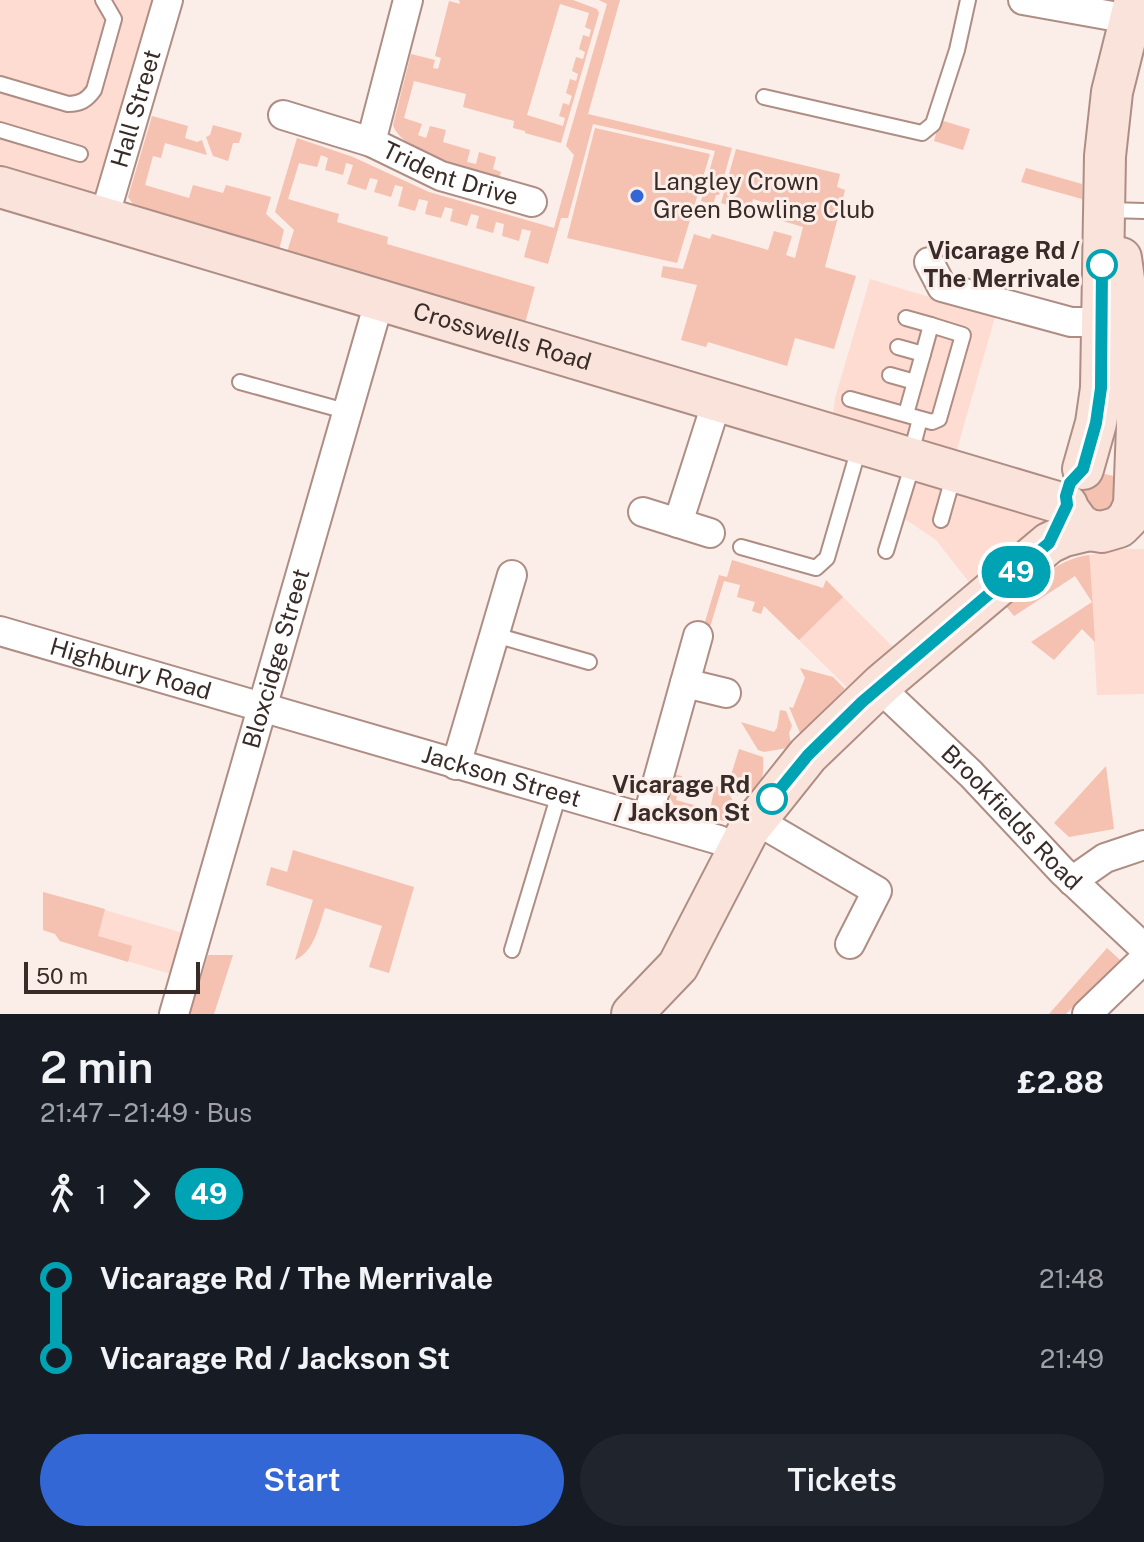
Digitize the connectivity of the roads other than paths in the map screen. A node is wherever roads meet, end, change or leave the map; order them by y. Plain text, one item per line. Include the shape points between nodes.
1 (103, 0) edge
2 (168, 0) edge
3 (408, 0) edge
4 (968, 0) edge
5 (1023, 0) edge
6 (1132, 10) edge
7 (0, 84) edge
8 (764, 97) dead end
9 (283, 115) dead end
10 (0, 130) edge
11 (371, 142) junction
12 (80, 154) dead end
13 (2, 194) edge
14 (532, 202) dead end
15 (1125, 211) edge
16 (104, 218) junction
17 (929, 262) dead end
18 (379, 302) junction
19 (906, 318) dead end
20 (1116, 322) junction
21 (931, 325) junction
22 (898, 347) dead end
23 (923, 354) junction
24 (890, 375) dead end
25 (240, 382) dead end
26 (915, 382) junction
27 (850, 399) dead end
28 (717, 401) junction
29 (349, 412) junction
30 (913, 416) junction
31 (860, 444) junction
32 (912, 459) junction
33 (955, 471) junction
34 (1139, 494) edge
35 (1095, 508) edge
36 (643, 512) dead end
37 (941, 520) dead end
38 (678, 523) junction
39 (710, 533) dead end
40 (741, 547) dead end
41 (886, 551) dead end
42 (512, 575) dead end
43 (0, 631) edge
44 (495, 635) junction
45 (698, 636) dead end
46 (589, 662) dead end
47 (685, 683) junction
48 (879, 687) junction
49 (726, 693) dead end
50 (262, 708) junction
51 (456, 765) junction
52 (559, 794) junction
53 (647, 819) junction
54 (746, 835) junction
55 (1144, 845) edge
56 (1072, 881) junction
57 (850, 944) dead end
58 (1144, 948) edge
59 (512, 950) dead end
60 (1144, 959) edge
61 (174, 1014) edge
62 (632, 1014) edge
63 (1087, 1014) edge

1 - 7 lane via 114,19 90,97 68,104
2 - 16 street, Hall Street
3 - 11 street, Trident Drive
4 - 8 lane via 933,124 922,133
5 - 6 street
6 - 15 main road via 1112,92 1105,156
9 - 11 street, Trident Drive
10 - 12 lane
11 - 14 street, Trident Drive via 441,176
13 - 16 main road, Crosswells Road
15 - 20 main road
16 - 18 main road, Crosswells Road
17 - 20 street via 942,287 1071,322
18 - 28 main road, Crosswells Road
18 - 29 street, Bloxcidge Street
19 - 21 lane
20 - 34 main road via 1137,426
20 - 35 main road via 1096,423
21 - 23 lane
21 - 30 lane via 964,337 939,419
22 - 23 lane
23 - 26 lane
24 - 26 lane
25 - 29 lane
26 - 30 lane
27 - 30 lane
28 - 31 main road, Crosswells Road
28 - 38 street
29 - 50 street, Bloxcidge Street
30 - 32 lane
31 - 32 main road, Crosswells Road
31 - 40 lane via 827,558 816,568
32 - 33 main road, Crosswells Road
32 - 41 lane
33 - 35 main road, Crosswells Road
33 - 37 lane
34 - 35 main road via 1128,518
34 - 35 main road, Crosswells Road via 1119,468 1099,464
35 - 48 main road
36 - 38 street
38 - 39 street
42 - 44 street
43 - 50 street, Highbury Road
44 - 46 lane
44 - 51 street
45 - 47 street
47 - 49 street
47 - 53 street
48 - 54 main road via 808,755
48 - 56 street, Brookfields Road
50 - 51 street, Jackson Street
50 - 61 street, Bloxcidge Street
51 - 52 street, Jackson Street
52 - 53 street, Jackson Street
52 - 59 lane
53 - 54 street, Jackson Street via 719,840
54 - 57 street, Jackson Street via 877,891
54 - 62 main road via 678,966
55 - 56 street via 1105,858
56 - 58 street, Brookfields Road
60 - 63 street

